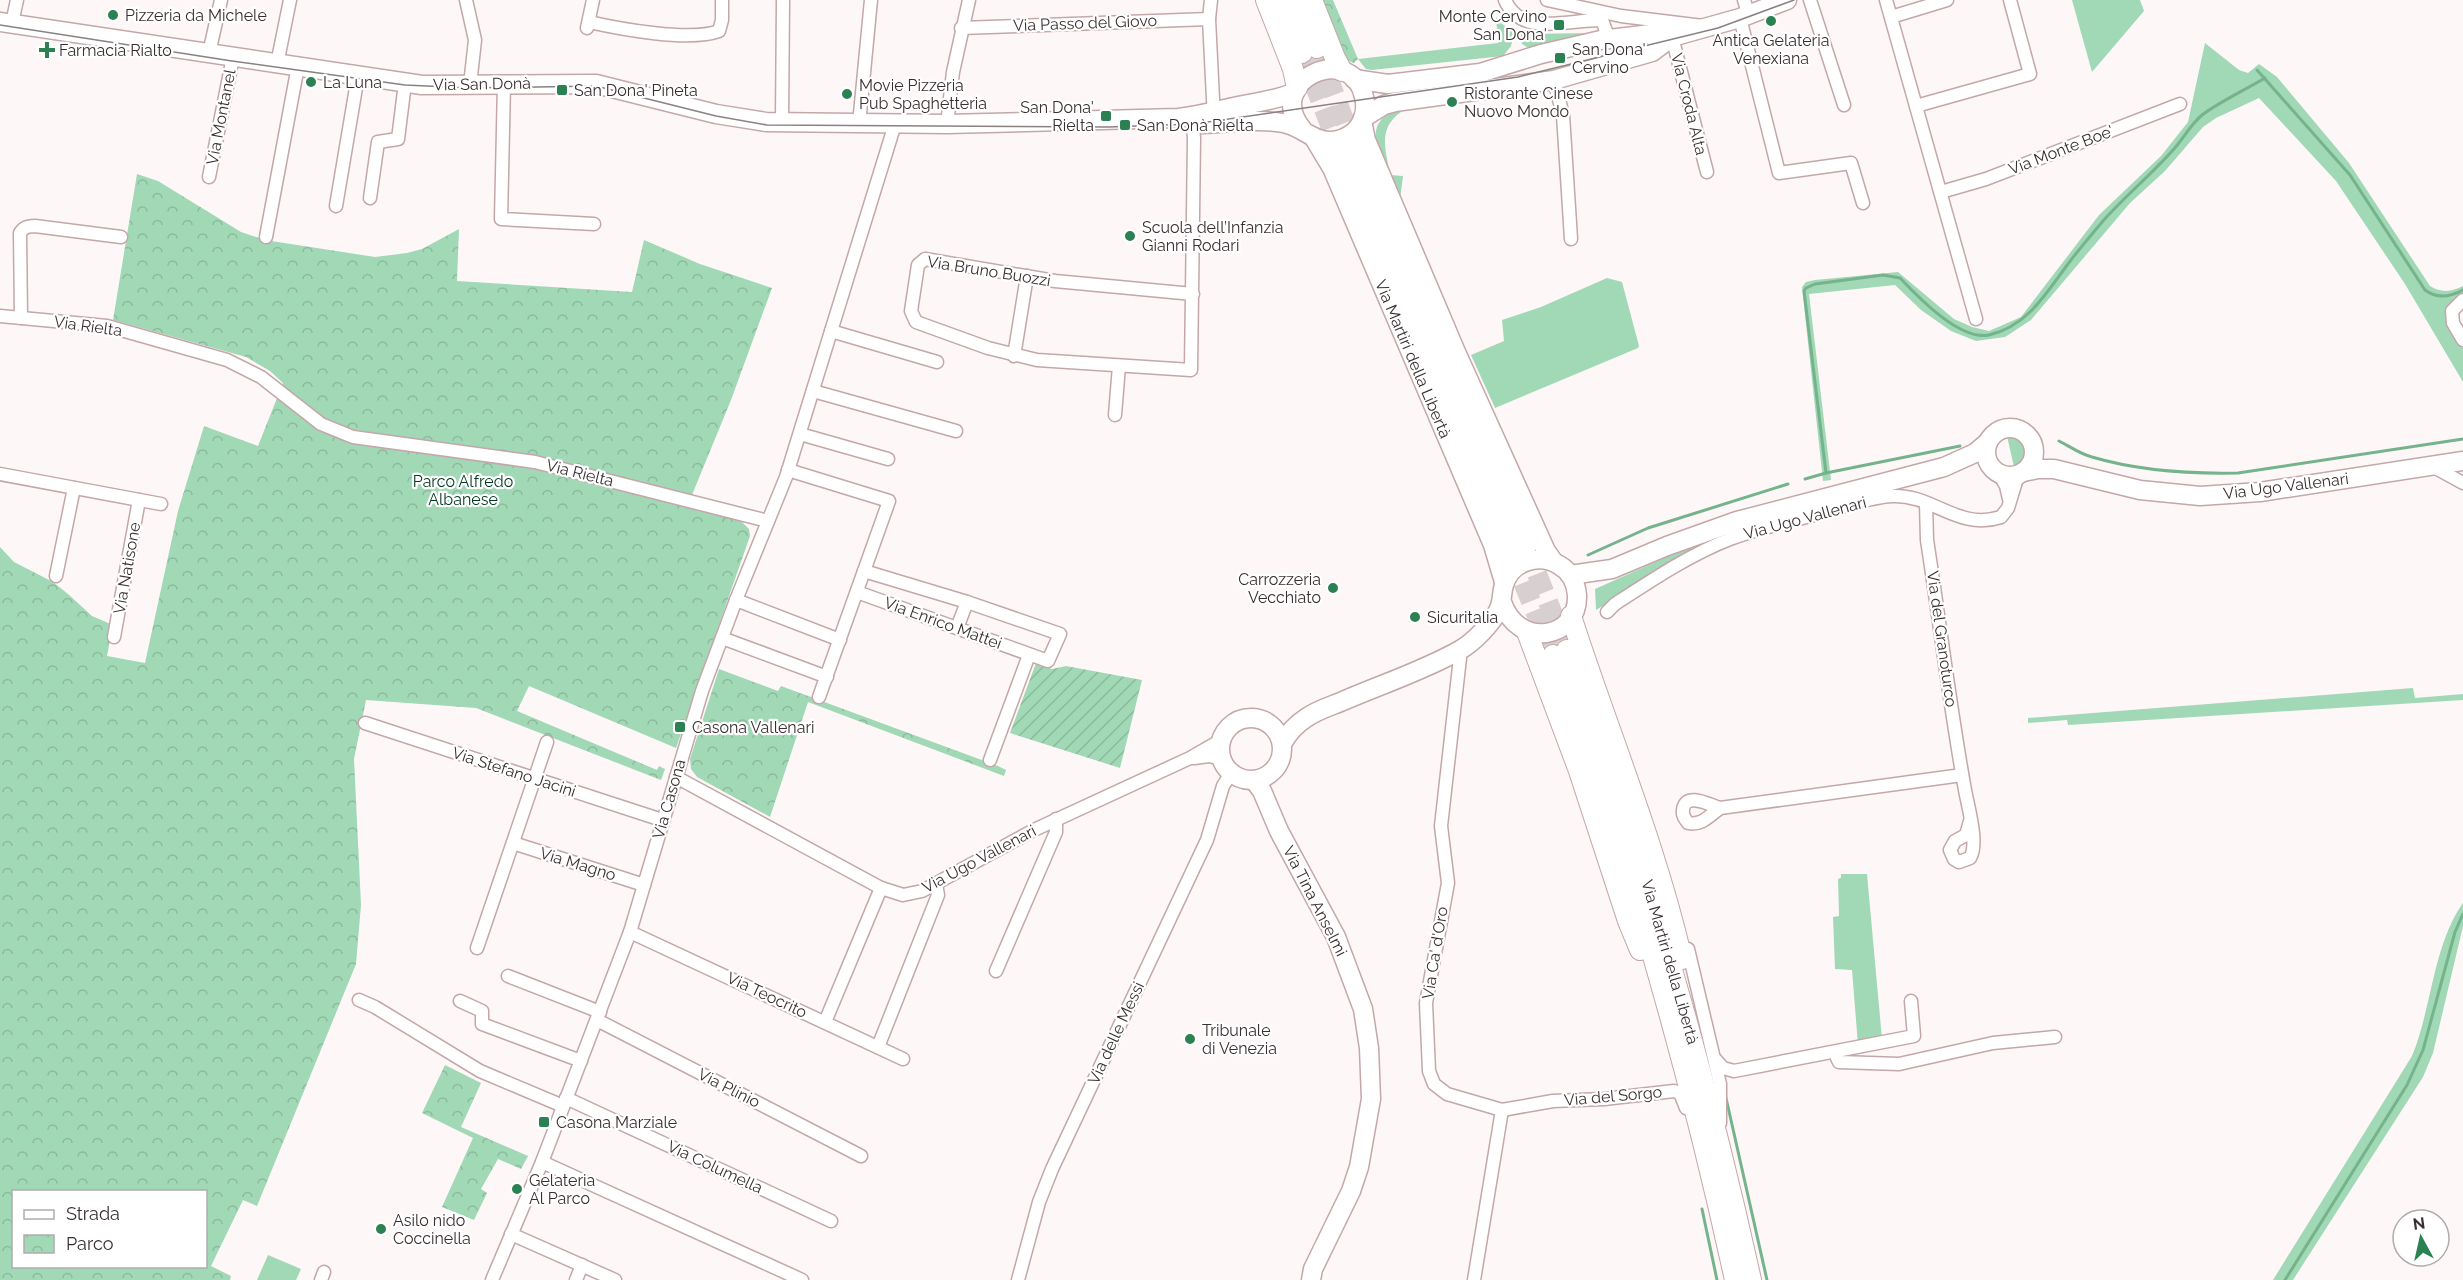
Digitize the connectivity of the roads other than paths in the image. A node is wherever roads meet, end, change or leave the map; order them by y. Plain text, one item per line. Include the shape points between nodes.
1 (17, 0) edge
2 (221, 0) edge
3 (290, 0) edge
4 (466, 0) edge
5 (592, 0) edge
6 (722, 0) edge
7 (783, 0) edge
8 (871, 0) edge
9 (969, 0) edge
10 (1211, 0) edge
11 (1266, 0) edge
12 (1281, 0) edge
13 (1298, 0) edge
14 (1312, 0) edge
15 (1505, 0) edge
16 (1547, 0) edge
17 (1787, 0) edge
18 (1810, 0) edge
19 (1886, 0) edge
20 (1947, 0) edge
21 (2010, 0) edge
22 (1744, 11) edge
23 (1891, 17) junction
24 (1641, 18) junction
25 (1209, 19) junction
26 (6, 22) edge
27 (1713, 27) junction
28 (961, 28) junction
29 (1672, 37) junction
30 (1601, 40) junction
31 (1651, 43) junction
32 (209, 53) junction
33 (233, 57) junction
34 (277, 64) junction
35 (298, 66) junction
36 (1348, 75) junction
37 (358, 76) junction
38 (1554, 80) junction
39 (405, 83) junction
40 (504, 84) junction
41 (470, 85) junction
42 (1296, 90) junction
43 (2180, 104) dead end
44 (1844, 105) dead end
45 (1916, 106) junction
46 (1214, 118) junction
47 (1363, 119) junction
48 (1193, 120) junction
49 (782, 123) junction
50 (1000, 123) junction
51 (859, 124) junction
52 (896, 124) junction
53 (947, 124) junction
54 (1308, 134) junction
55 (1348, 151) tunnel mouth
56 (1707, 172) dead end
57 (209, 177) dead end
58 (1941, 192) junction
59 (370, 198) dead end
60 (1863, 203) dead end
61 (336, 206) dead end
62 (594, 224) dead end
63 (121, 237) dead end
64 (266, 237) dead end
65 (1571, 239) dead end
66 (1027, 276) junction
67 (1193, 294) junction
68 (2463, 300) edge
69 (0, 316) edge
70 (21, 318) junction
71 (1976, 319) dead end
72 (831, 332) junction
73 (2463, 340) edge
74 (1014, 356) junction
75 (937, 362) dead end
76 (1119, 366) junction
77 (813, 391) junction
78 (1115, 415) dead end
79 (956, 432) dead end
80 (800, 434) junction
81 (1988, 442) junction
82 (2033, 445) junction
83 (888, 459) dead end
84 (2463, 461) edge
85 (2432, 466) junction
86 (1944, 467) junction
87 (788, 471) junction
88 (1996, 472) junction
89 (2075, 473) junction
90 (0, 474) edge
91 (2020, 474) junction
92 (2463, 483) edge
93 (75, 488) junction
94 (139, 500) junction
95 (1926, 503) junction
96 (161, 504) dead end
97 (2009, 504) junction
98 (768, 521) junction
99 (1519, 550) tunnel mouth
100 (1553, 561) junction
101 (1612, 569) junction
102 (864, 571) junction
103 (1570, 575) junction
104 (56, 576) dead end
105 (1504, 582) junction
106 (857, 592) junction
107 (1577, 596) junction
108 (736, 600) junction
109 (967, 602) junction
110 (1502, 602) junction
111 (1607, 612) dead end
112 (1571, 616) junction
113 (957, 628) junction
114 (1526, 631) junction
115 (114, 637) dead end
116 (722, 638) junction
117 (840, 640) junction
118 (1463, 647) junction
119 (1029, 655) junction
120 (826, 677) junction
121 (819, 697) dead end
122 (1307, 717) junction
123 (1266, 722) junction
124 (365, 723) dead end
125 (1223, 739) junction
126 (547, 742) dead end
127 (1282, 744) junction
128 (1190, 758) junction
129 (990, 760) dead end
130 (1274, 770) junction
131 (1237, 773) junction
132 (1962, 775) junction
133 (676, 777) junction
134 (534, 779) junction
135 (1720, 808) dead end
136 (1272, 810) junction
137 (1056, 819) junction
138 (662, 820) junction
139 (1970, 821) dead end
140 (513, 843) junction
141 (1656, 864) junction
142 (936, 884) junction
143 (644, 885) junction
144 (880, 888) junction
145 (630, 932) junction
146 (477, 948) dead end
147 (996, 971) dead end
148 (508, 976) dead end
149 (359, 1000) dead end
150 (460, 1001) dead end
151 (1911, 1001) dead end
152 (599, 1016) junction
153 (825, 1022) junction
154 (2055, 1037) dead end
155 (1678, 1044) junction
156 (878, 1047) junction
157 (1837, 1055) junction
158 (1714, 1058) junction
159 (903, 1059) dead end
160 (581, 1061) junction
161 (1714, 1088) junction
162 (565, 1102) junction
163 (1502, 1110) junction
164 (1701, 1132) junction
165 (861, 1156) dead end
166 (542, 1162) junction
167 (831, 1221) dead end
168 (512, 1234) junction
169 (582, 1265) junction
170 (1309, 1276) edge
171 (492, 1280) edge
172 (576, 1280) edge
173 (615, 1280) edge
174 (802, 1280) edge
175 (1018, 1280) edge
176 (1474, 1280) edge
177 (1735, 1280) edge
178 (1751, 1280) edge

1 - 26 street
2 - 32 street
3 - 34 street
4 - 41 street via 475,40
5 - 6 street via 588,26 708,35 719,31
7 - 49 street
8 - 51 street
9 - 28 street
10 - 25 street
11 - 42 main road via 1293,69
12 - 13 main road via 1310,51
14 - 36 main road via 1337,63
15 - 30 street via 1515,17 1527,22 1602,20 1606,30
16 - 24 street
17 - 22 street, Via San Donà
18 - 44 street
19 - 23 street
20 - 23 street
21 - 45 street via 2031,74
22 - 27 street, Via San Donà
22 - 60 street via 1779,173 1851,163
23 - 45 street
24 - 27 street
24 - 31 street via 1648,25
25 - 28 street, Via Passo del Giovo
25 - 46 street
26 - 32 street, Via San Donà
27 - 29 street, Via San Donà
28 - 53 street
29 - 31 street, Via San Donà
29 - 56 street, Via Croda Alta
30 - 31 street, Via San Donà
30 - 36 street, Via San Donà via 1480,73 1388,84
31 - 38 street, Via San Donà
32 - 33 street, Via San Donà
33 - 34 street, Via San Donà
33 - 57 street, Via Montanel
34 - 35 street, Via San Donà
35 - 37 street, Via San Donà
35 - 64 street
36 - 42 street, Via San Donà via 1332,69 1317,71 1307,76
36 - 47 street via 1365,99
37 - 39 street, Via San Donà
37 - 61 street
38 - 47 street, Via San Donà via 1395,102
38 - 65 street via 1563,115
39 - 41 street, Via San Donà
39 - 59 street via 398,139 378,142
40 - 41 street, Via San Donà
40 - 49 street, Via San Donà via 597,84 716,114
40 - 62 street via 501,219
42 - 46 street, Via San Donà via 1273,101 1228,108
42 - 54 street via 1294,114
43 - 58 street, Via Monte Boe' via 1986,179
45 - 58 street
46 - 48 street, Via San Donà
46 - 54 street, Via San Donà via 1282,123
47 - 54 street, Via San Donà via 1344,138 1329,141
47 - 100 street via 1366,140 1456,352
48 - 50 street, Via San Donà
48 - 50 street, Via San Donà via 1108,127
48 - 67 street, Via Bruno Buozzi
49 - 51 street, Via San Donà
50 - 53 street, Via San Donà
51 - 52 street, Via San Donà
52 - 53 street, Via San Donà
52 - 72 street
54 - 105 street, Via Martiri della Libertà via 1332,168 1493,545
55 - 99 main road, Via Martiri della Libertà
58 - 71 street
63 - 70 street via 35,226 22,230
66 - 67 street, Via Bruno Buozzi
66 - 74 street
66 - 74 street, Via Bruno Buozzi via 928,259 918,265 911,310 916,322
67 - 76 street, Via Bruno Buozzi via 1191,370
68 - 73 street via 2452,311 2453,323
69 - 70 street, Via Rielta
70 - 98 street, Via Rielta via 107,326 227,360 261,377 321,424 353,437 535,462
72 - 75 street
72 - 77 street
74 - 76 street, Via Bruno Buozzi
76 - 78 street
77 - 79 street
77 - 80 street
80 - 83 street
80 - 87 street
81 - 82 street, Via Ugo Vallenari via 2000,431 2012,429 2025,434
81 - 86 street, Via Ugo Vallenari via 1975,453
81 - 88 street via 1987,459
82 - 89 street, Via Ugo Vallenari
82 - 91 street via 2033,459
84 - 85 street, Via Ugo Vallenari
85 - 89 street, Via Ugo Vallenari via 2260,492 2210,495 2140,490
85 - 92 street
86 - 88 street, Via Ugo Vallenari via 1975,466
86 - 101 street, Via Ugo Vallenari via 1737,521
87 - 98 street
87 - 102 street via 889,501
88 - 91 street, Via Ugo Vallenari
88 - 97 street via 2006,486
89 - 91 street, Via Ugo Vallenari via 2046,468
90 - 93 street, Via Natisone
91 - 97 street
93 - 94 street, Via Natisone
93 - 104 street
94 - 96 street, Via Natisone
94 - 115 street, Via Natisone
95 - 97 street, Via Ugo Vallenari via 1964,519 1980,521 2001,517
95 - 111 street, Via Ugo Vallenari via 1913,497 1891,496 1729,540 1677,564
95 - 132 street, Via del Granoturco via 1927,540
98 - 108 street, Via Casona
100 - 103 street
100 - 105 street via 1530,560 1510,572
101 - 103 street, Via Ugo Vallenari
101 - 107 street, Via Ugo Vallenari
102 - 106 street
102 - 109 street
103 - 107 street
105 - 110 street
106 - 113 street, Via Enrico Mattei
106 - 117 street
107 - 112 street
108 - 116 street, Via Casona
108 - 117 street
109 - 113 street
109 - 119 street, Via Enrico Mattei via 1060,634 1048,662
110 - 114 street via 1514,624
110 - 118 street via 1491,621
112 - 114 street via 1552,632
112 - 141 main road
113 - 119 street, Via Enrico Mattei
114 - 118 street via 1499,630
114 - 155 main road via 1584,786 1628,921
116 - 120 street
116 - 133 street, Via Casona
117 - 120 street
118 - 122 street
118 - 163 street, Via Ca' d'Oro via 1441,826 1448,883 1427,990 1427,1052 1431,1078 1439,1089
119 - 129 street
120 - 121 street
122 - 123 street
122 - 127 street via 1289,732
123 - 125 street via 1238,722
123 - 127 street via 1274,727
124 - 134 street, Via Stefano Jacini
125 - 128 street, Via Ugo Vallenari
125 - 131 street via 1221,750
126 - 134 street
127 - 130 street
128 - 131 street, Via Ugo Vallenari via 1209,756
128 - 137 street, Via Ugo Vallenari
130 - 131 street via 1268,775
130 - 136 street, Via Tina Anselmi
131 - 136 street, Via Tina Anselmi
131 - 175 street, Via delle Messi via 1223,790 1207,840 1052,1169
132 - 135 street
132 - 139 street, Via del Granoturco
133 - 138 street, Via Casona
133 - 144 street, Via Ugo Vallenari
134 - 138 street, Via Stefano Jacini
134 - 140 street
136 - 170 street, Via Tina Anselmi via 1279,831 1340,946 1362,1009 1369,1048 1371,1099 1359,1167
137 - 142 street, Via Ugo Vallenari
137 - 147 street via 1056,832
138 - 143 street, Via Casona
140 - 143 street, Via Magno
140 - 146 street
141 - 158 street via 1678,906
141 - 161 main road via 1671,909
142 - 144 street, Via Ugo Vallenari via 903,895
142 - 156 street via 938,896
143 - 145 street, Via Casona
144 - 153 street
145 - 152 street, Via Casona
145 - 153 street, Via Teocrito
148 - 152 street
149 - 162 street via 480,1071
150 - 160 street via 483,1011 482,1024
151 - 157 street via 1914,1036
152 - 160 street, Via Casona
152 - 165 street, Via Plinio
153 - 156 street, Via Teocrito
154 - 157 street via 1993,1043 1899,1064 1839,1062
155 - 161 main road, Via Martiri della Libertà via 1560,653 1636,847
155 - 164 main road, Via Martiri della Libertà
156 - 159 street, Via Teocrito
157 - 158 street via 1734,1071 1723,1068
157 - 161 street via 1823,1063 1730,1080
158 - 161 street
160 - 162 street, Via Casona
161 - 178 main road, Via Martiri della Libertà via 1720,1145
162 - 166 street, Via Casona
162 - 167 street, Via Columella
163 - 164 street, Via del Sorgo via 1553,1101 1674,1091 1680,1093
163 - 176 street
164 - 177 main road, Via Martiri della Libertà
166 - 168 street, Via Casona
166 - 174 street
168 - 169 street
168 - 171 street, Via Casona
169 - 172 street
169 - 173 street

